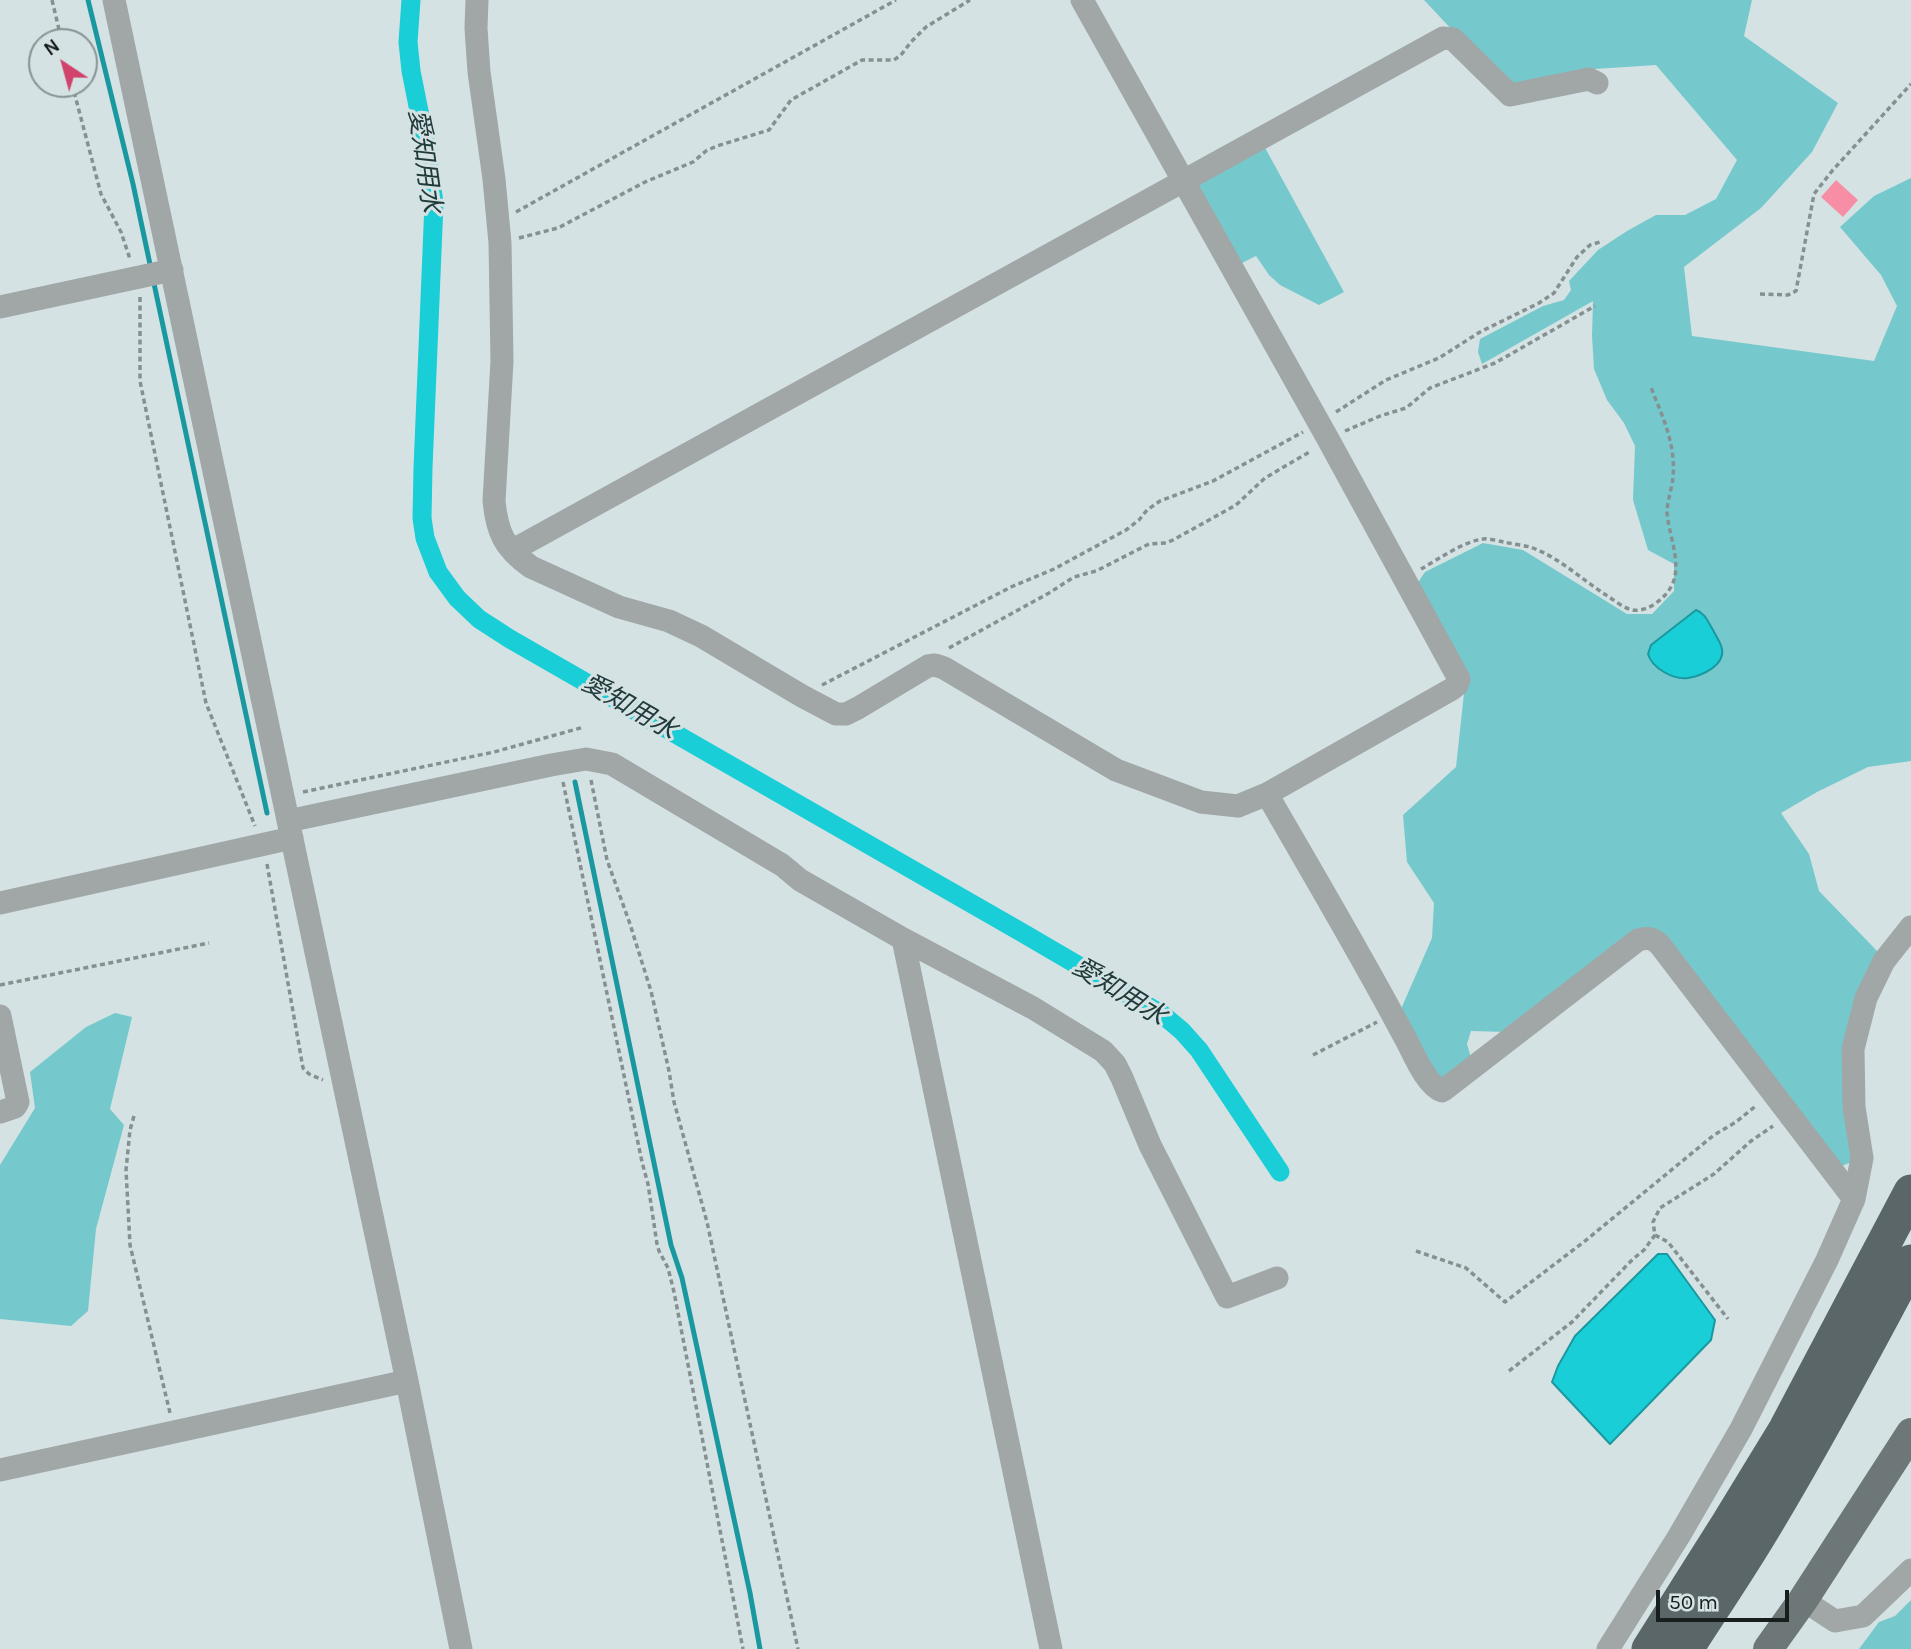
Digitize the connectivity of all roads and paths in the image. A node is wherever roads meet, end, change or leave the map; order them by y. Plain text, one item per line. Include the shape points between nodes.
1 (52, 0) edge
2 (114, 0) edge
3 (477, 0) edge
4 (896, 0) edge
5 (970, 0) edge
6 (1083, 0) edge
7 (59, 28) edge
8 (1597, 83) dead end
9 (1911, 84) edge
10 (76, 98) edge
11 (1182, 180) junction
12 (500, 232) junction
13 (1603, 241) dead end
14 (172, 270) junction
15 (136, 278) junction
16 (1760, 293) dead end
17 (1595, 306) dead end
18 (0, 307) edge
19 (1650, 385) dead end
20 (1323, 432) junction
21 (513, 551) junction
22 (1404, 578) junction
23 (935, 665) junction
24 (802, 696) junction
25 (583, 727) dead end
26 (586, 759) junction
27 (559, 764) junction
28 (1267, 794) junction
29 (283, 796) junction
30 (290, 829) junction
31 (261, 845) junction
32 (0, 902) edge
33 (1911, 927) edge
34 (903, 939) junction
35 (209, 943) dead end
36 (0, 985) edge
37 (1393, 1014) junction
38 (0, 1016) edge
39 (1313, 1055) dead end
40 (342, 1082) junction
41 (1773, 1093) junction
42 (0, 1112) edge
43 (1789, 1115) junction
44 (134, 1116) dead end
45 (1911, 1192) edge
46 (1854, 1199) junction
47 (1656, 1235) junction
48 (1416, 1251) dead end
49 (1911, 1262) edge
50 (1278, 1278) dead end
51 (1728, 1320) dead end
52 (1509, 1371) dead end
53 (407, 1381) junction
54 (174, 1432) junction
55 (1911, 1433) edge
56 (0, 1470) edge
57 (1911, 1570) edge
58 (1803, 1600) junction
59 (461, 1649) edge
60 (743, 1649) edge
61 (798, 1649) edge
62 (1051, 1649) edge
63 (1608, 1649) edge
64 (1649, 1649) edge
65 (1686, 1649) edge
66 (1768, 1649) edge

1 - 7 path
2 - 14 street
3 - 12 street via 479,72
4 - 12 path
5 - 12 path via 926,27 894,60 862,60 791,100 769,130 706,151 694,162 558,228
6 - 11 street
8 - 11 street via 1589,79 1510,95 1453,39 1443,38
9 - 16 path via 1814,194 1796,291 1788,295
10 - 15 path via 101,194 121,232
11 - 20 street
11 - 21 street
12 - 21 street via 502,361 494,501 501,538
13 - 20 path via 1577,257 1554,293 1439,358 1386,380
14 - 15 street
14 - 29 street
15 - 18 street
15 - 31 path via 140,288 140,381 206,704
17 - 20 path via 1495,363 1430,388 1406,408
19 - 22 path via 1672,446 1673,479 1667,506 1676,576 1671,590 1654,605 1629,610 1543,552 1484,538
20 - 22 street
20 - 23 path via 1236,505 1173,540 1149,544 1074,577 948,648
20 - 24 path via 1160,501 1126,530
21 - 24 street via 531,567 619,607 701,636
22 - 28 street via 1459,682
23 - 24 street via 846,714 836,714
23 - 28 street via 1116,770 1201,802 1238,806
25 - 29 path via 494,752
26 - 27 street
26 - 34 street via 612,764
26 - 61 path via 607,860 651,991 674,1102 707,1222
27 - 30 street
27 - 60 path via 657,1244 674,1292
28 - 37 street
29 - 30 street
30 - 31 street
30 - 40 street
31 - 32 street
31 - 40 path via 303,1068 324,1080
33 - 46 street via 1884,961 1866,998 1853,1049 1854,1107 1862,1158
34 - 50 street via 1034,1008 1103,1051 1115,1064 1150,1145 1227,1297
34 - 62 street
35 - 36 path
37 - 39 path
37 - 41 street via 1427,1078 1442,1091 1639,940 1651,938
38 - 42 street via 18,1102
40 - 53 street
41 - 43 street
41 - 48 path via 1505,1302 1466,1268
43 - 46 street
43 - 47 path via 1714,1174 1660,1208 1653,1222
44 - 54 path via 126,1170 130,1245
45 - 64 highway via 1786,1429
46 - 63 street via 1741,1429
47 - 51 path via 1668,1242
47 - 52 path via 1572,1322
49 - 65 highway via 1813,1444
53 - 54 street
53 - 59 street
54 - 56 street
55 - 58 main road
57 - 58 street via 1863,1616 1835,1621
58 - 66 main road

